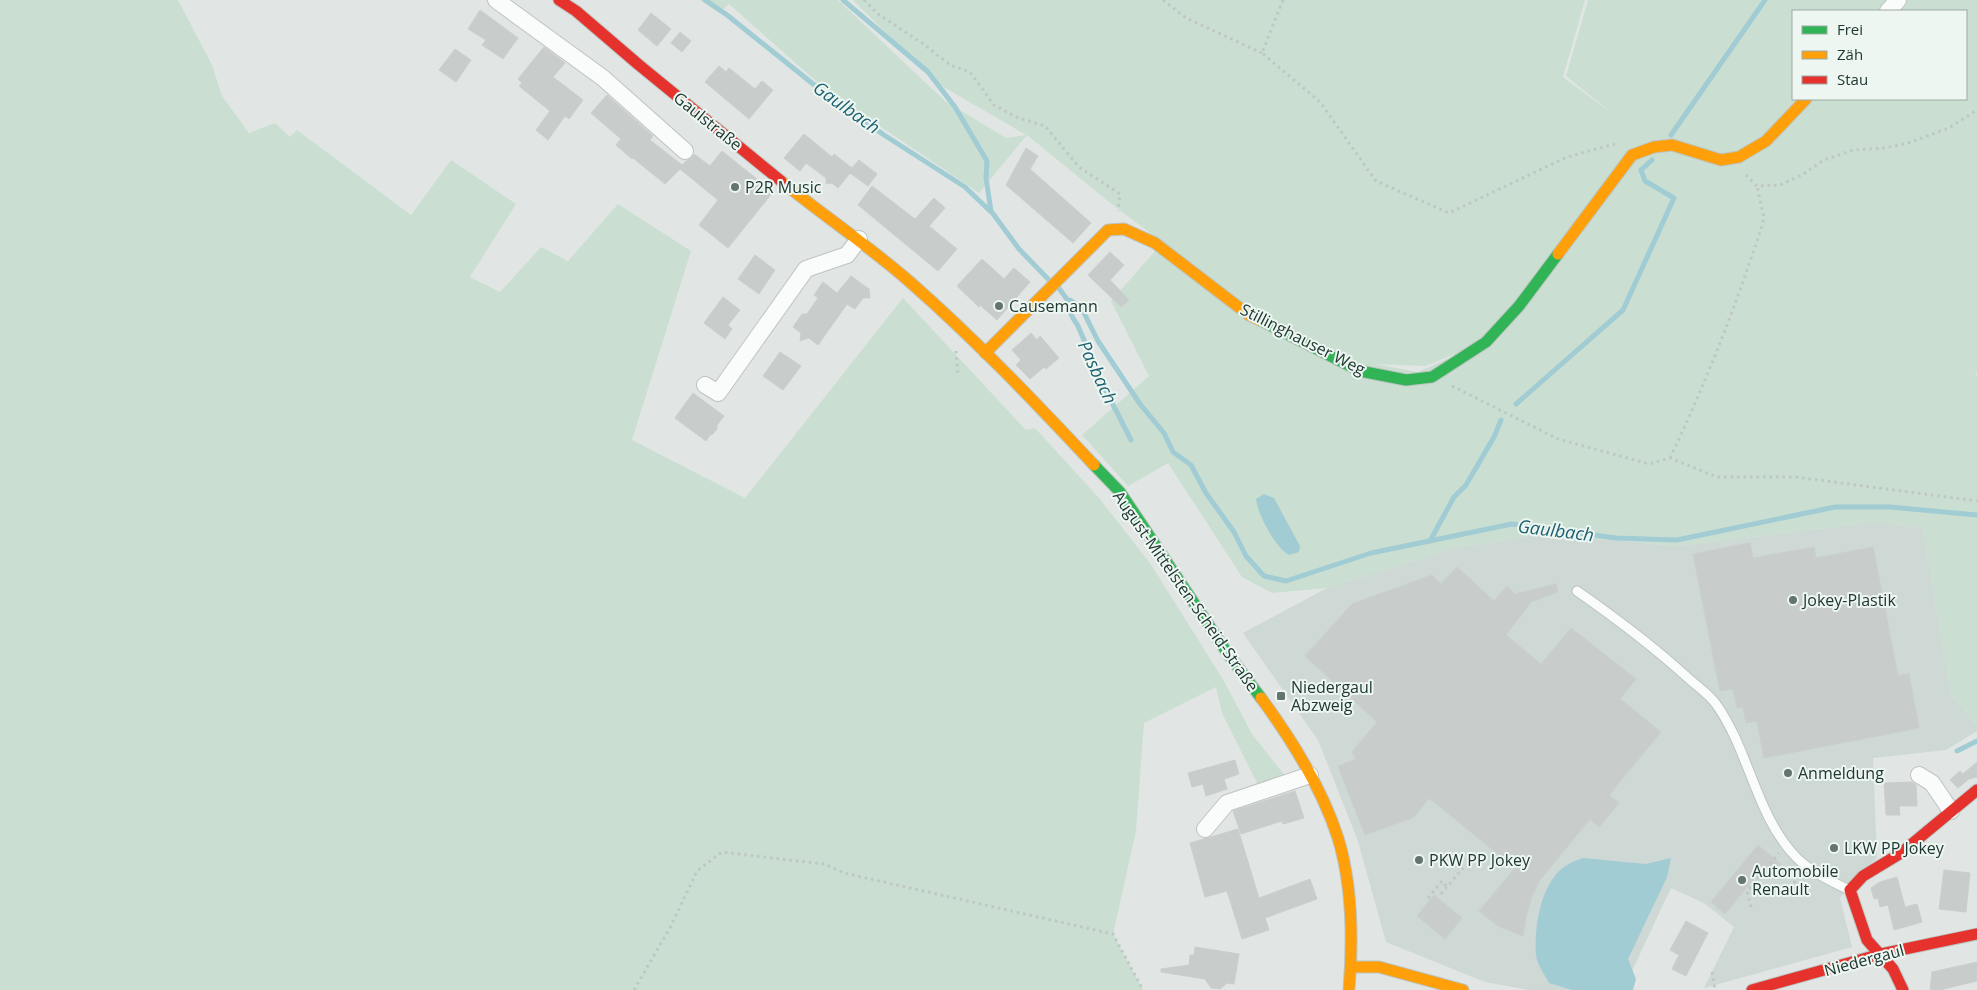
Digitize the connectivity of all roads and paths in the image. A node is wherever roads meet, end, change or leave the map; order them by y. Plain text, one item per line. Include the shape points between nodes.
1 (496, 0) edge
2 (559, 0) edge
3 (864, 0) edge
4 (1163, 0) edge
5 (1283, 0) edge
6 (1898, 0) edge
7 (1889, 10) edge
8 (1262, 53) junction
9 (1805, 100) edge
10 (1977, 110) edge
11 (685, 151) dead end
12 (1632, 155) junction
13 (1738, 157) junction
14 (1757, 186) junction
15 (1115, 229) junction
16 (859, 239) junction
17 (985, 353) junction
18 (1432, 377) junction
19 (705, 385) dead end
20 (1670, 458) junction
21 (1977, 502) edge
22 (1577, 592) dead end
23 (1310, 775) junction
24 (1919, 775) dead end
25 (1977, 790) edge
26 (1951, 811) junction
27 (1205, 830) dead end
28 (1786, 845) junction
29 (1801, 861) junction
30 (1463, 868) dead end
31 (1447, 887) junction
32 (1850, 890) junction
33 (1441, 894) dead end
34 (1798, 894) dead end
35 (1428, 898) dead end
36 (1751, 907) dead end
37 (1977, 934) edge
38 (1881, 954) junction
39 (1351, 967) junction
40 (1712, 972) dead end
41 (634, 990) edge
42 (1144, 990) edge
43 (1349, 990) edge
44 (1463, 990) edge
45 (1715, 990) edge
46 (1752, 990) edge
47 (1903, 990) edge

1 - 11 street via 603,78
2 - 16 main road, Gaulstraße via 790,188
3 - 15 path via 878,14 950,65 970,72 994,105 1016,117 1045,126 1080,168 1120,194
4 - 8 path via 1186,18
5 - 8 path
6 - 7 street
8 - 12 path via 1320,102 1376,181 1449,213 1567,156 1624,142
9 - 13 main road via 1765,143
10 - 14 path via 1949,128 1908,143 1853,150 1824,160 1780,185
12 - 13 main road via 1646,148 1675,145 1715,161
12 - 18 main road, Stillinghauser Weg via 1513,313 1486,342
13 - 14 path via 1744,173
14 - 20 path via 1764,218 1741,290
15 - 17 main road via 1108,230
15 - 18 main road, Stillinghauser Weg via 1155,243 1249,315 1360,371 1406,380
16 - 17 main road, Gaulstraße
16 - 19 street via 847,255 806,268 718,393
17 - 23 main road, August-Mittelsten-Scheid-Straße via 1120,492 1228,654 1279,723
18 - 20 path via 1558,439 1649,464
20 - 21 path via 1717,477 1796,477
22 - 28 lane via 1634,630 1715,703 1729,726 1770,819
23 - 27 street via 1227,803
23 - 39 main road, August-Mittelsten-Scheid-Straße via 1327,810 1343,861 1351,921
24 - 26 street via 1932,783
25 - 26 main road
26 - 32 main road via 1901,853 1863,876
28 - 29 lane
28 - 36 path via 1747,891
29 - 32 lane
29 - 34 path via 1792,873
30 - 31 path
31 - 33 path
31 - 35 path via 1442,881
32 - 38 main road via 1867,940
37 - 38 main road, Niedergaul
38 - 46 main road, Niedergaul
38 - 47 main road
39 - 43 main road, August-Mittelsten-Scheid-Straße
39 - 44 main road via 1379,967
40 - 45 path
41 - 42 path via 671,926 697,871 722,852 824,864 844,873 1113,934

